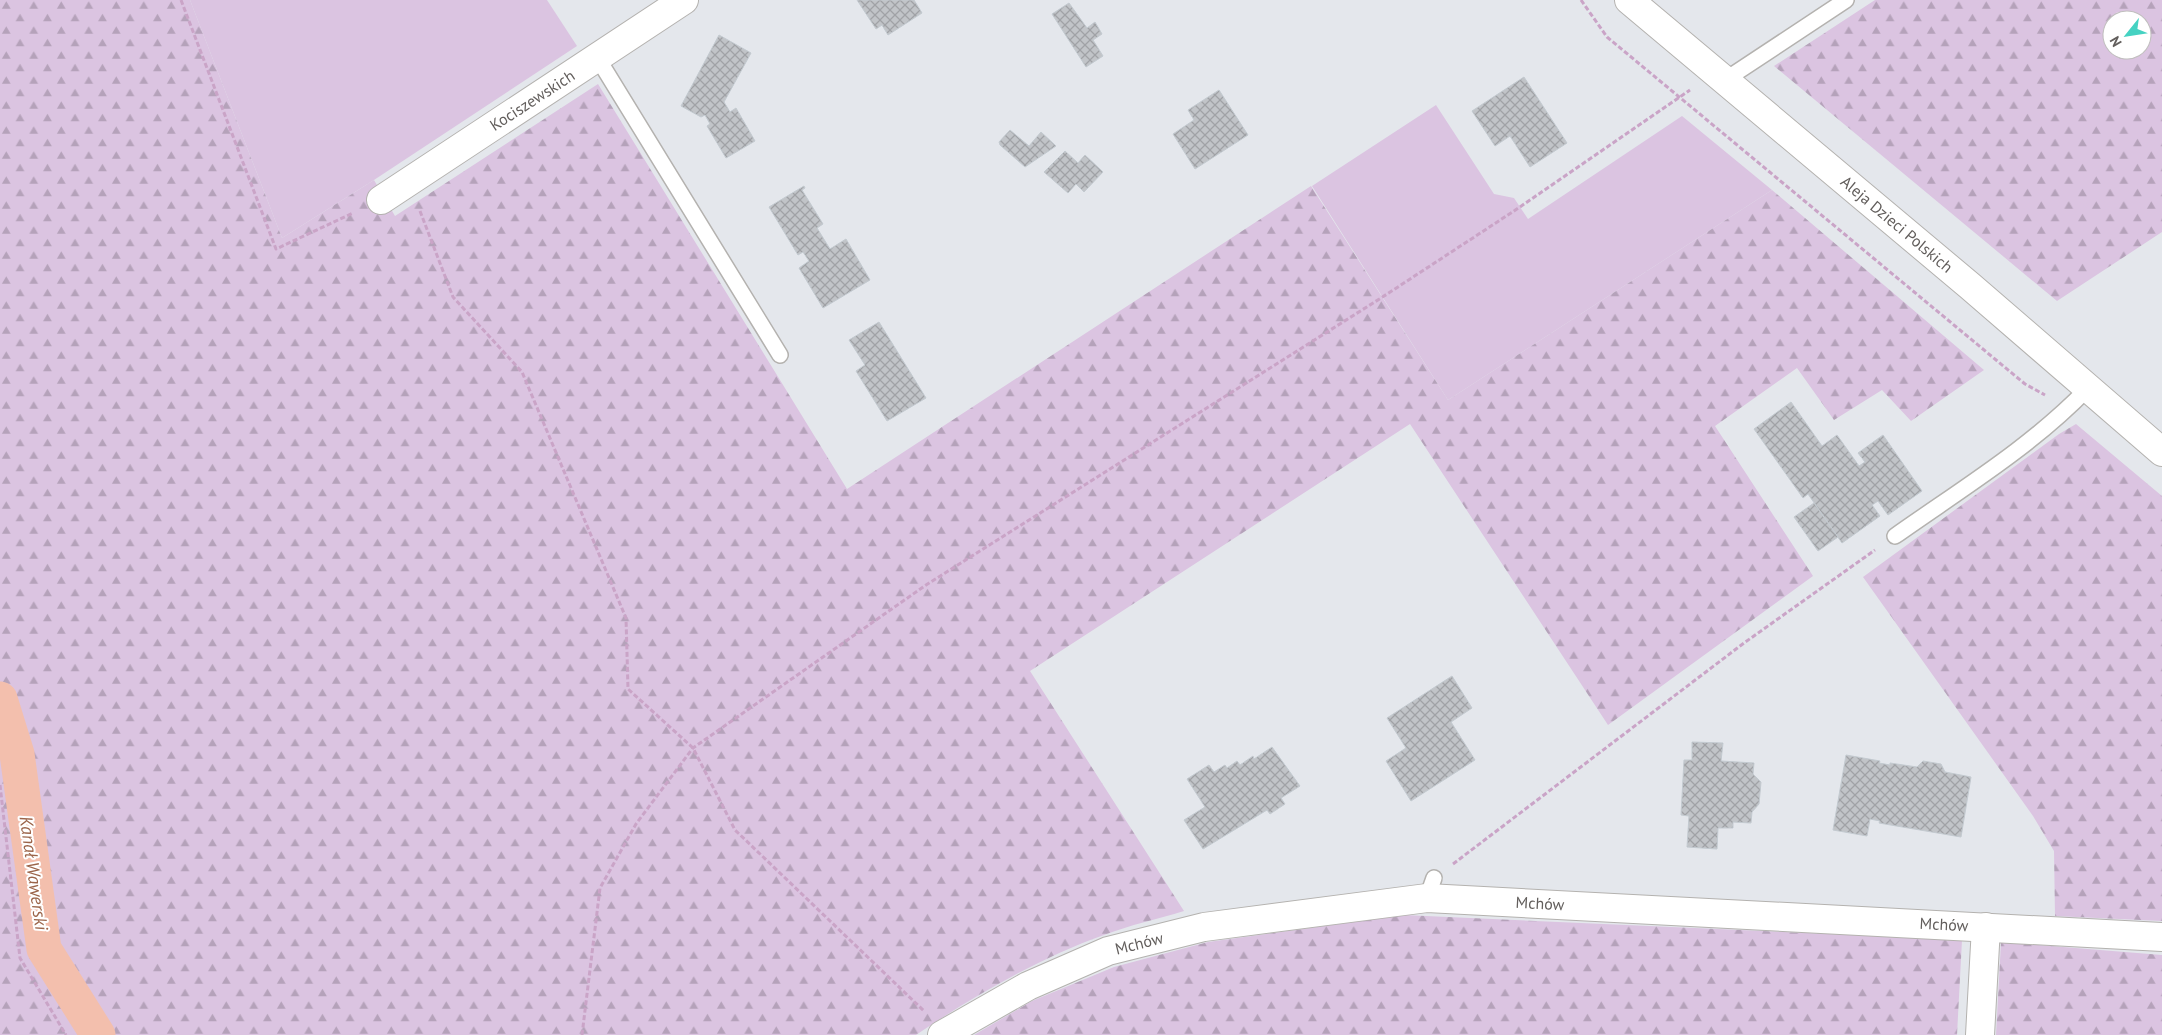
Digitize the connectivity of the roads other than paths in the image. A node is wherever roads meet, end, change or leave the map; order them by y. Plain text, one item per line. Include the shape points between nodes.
1 (684, 0) edge
2 (1628, 0) edge
3 (1846, 0) edge
4 (597, 57) junction
5 (1720, 76) junction
6 (381, 200) road end
7 (780, 355) dead end
8 (2087, 389) junction
9 (2162, 452) edge
10 (1895, 536) road end
11 (1986, 927) junction
12 (2162, 937) edge
13 (944, 1033) edge
14 (1980, 1035) edge

1 - 4 street, Kociszewskich
2 - 5 street, Aleja Dzieci Polskich
3 - 5 lane
4 - 6 street, Kociszewskich
4 - 7 lane
5 - 8 street, Aleja Dzieci Polskich
8 - 9 street, Aleja Dzieci Polskich
8 - 10 lane via 2068,409 1997,465
11 - 12 street, Mchów
11 - 13 street, Mchów via 1431,888 1204,927 1108,951 1028,986
11 - 14 street

